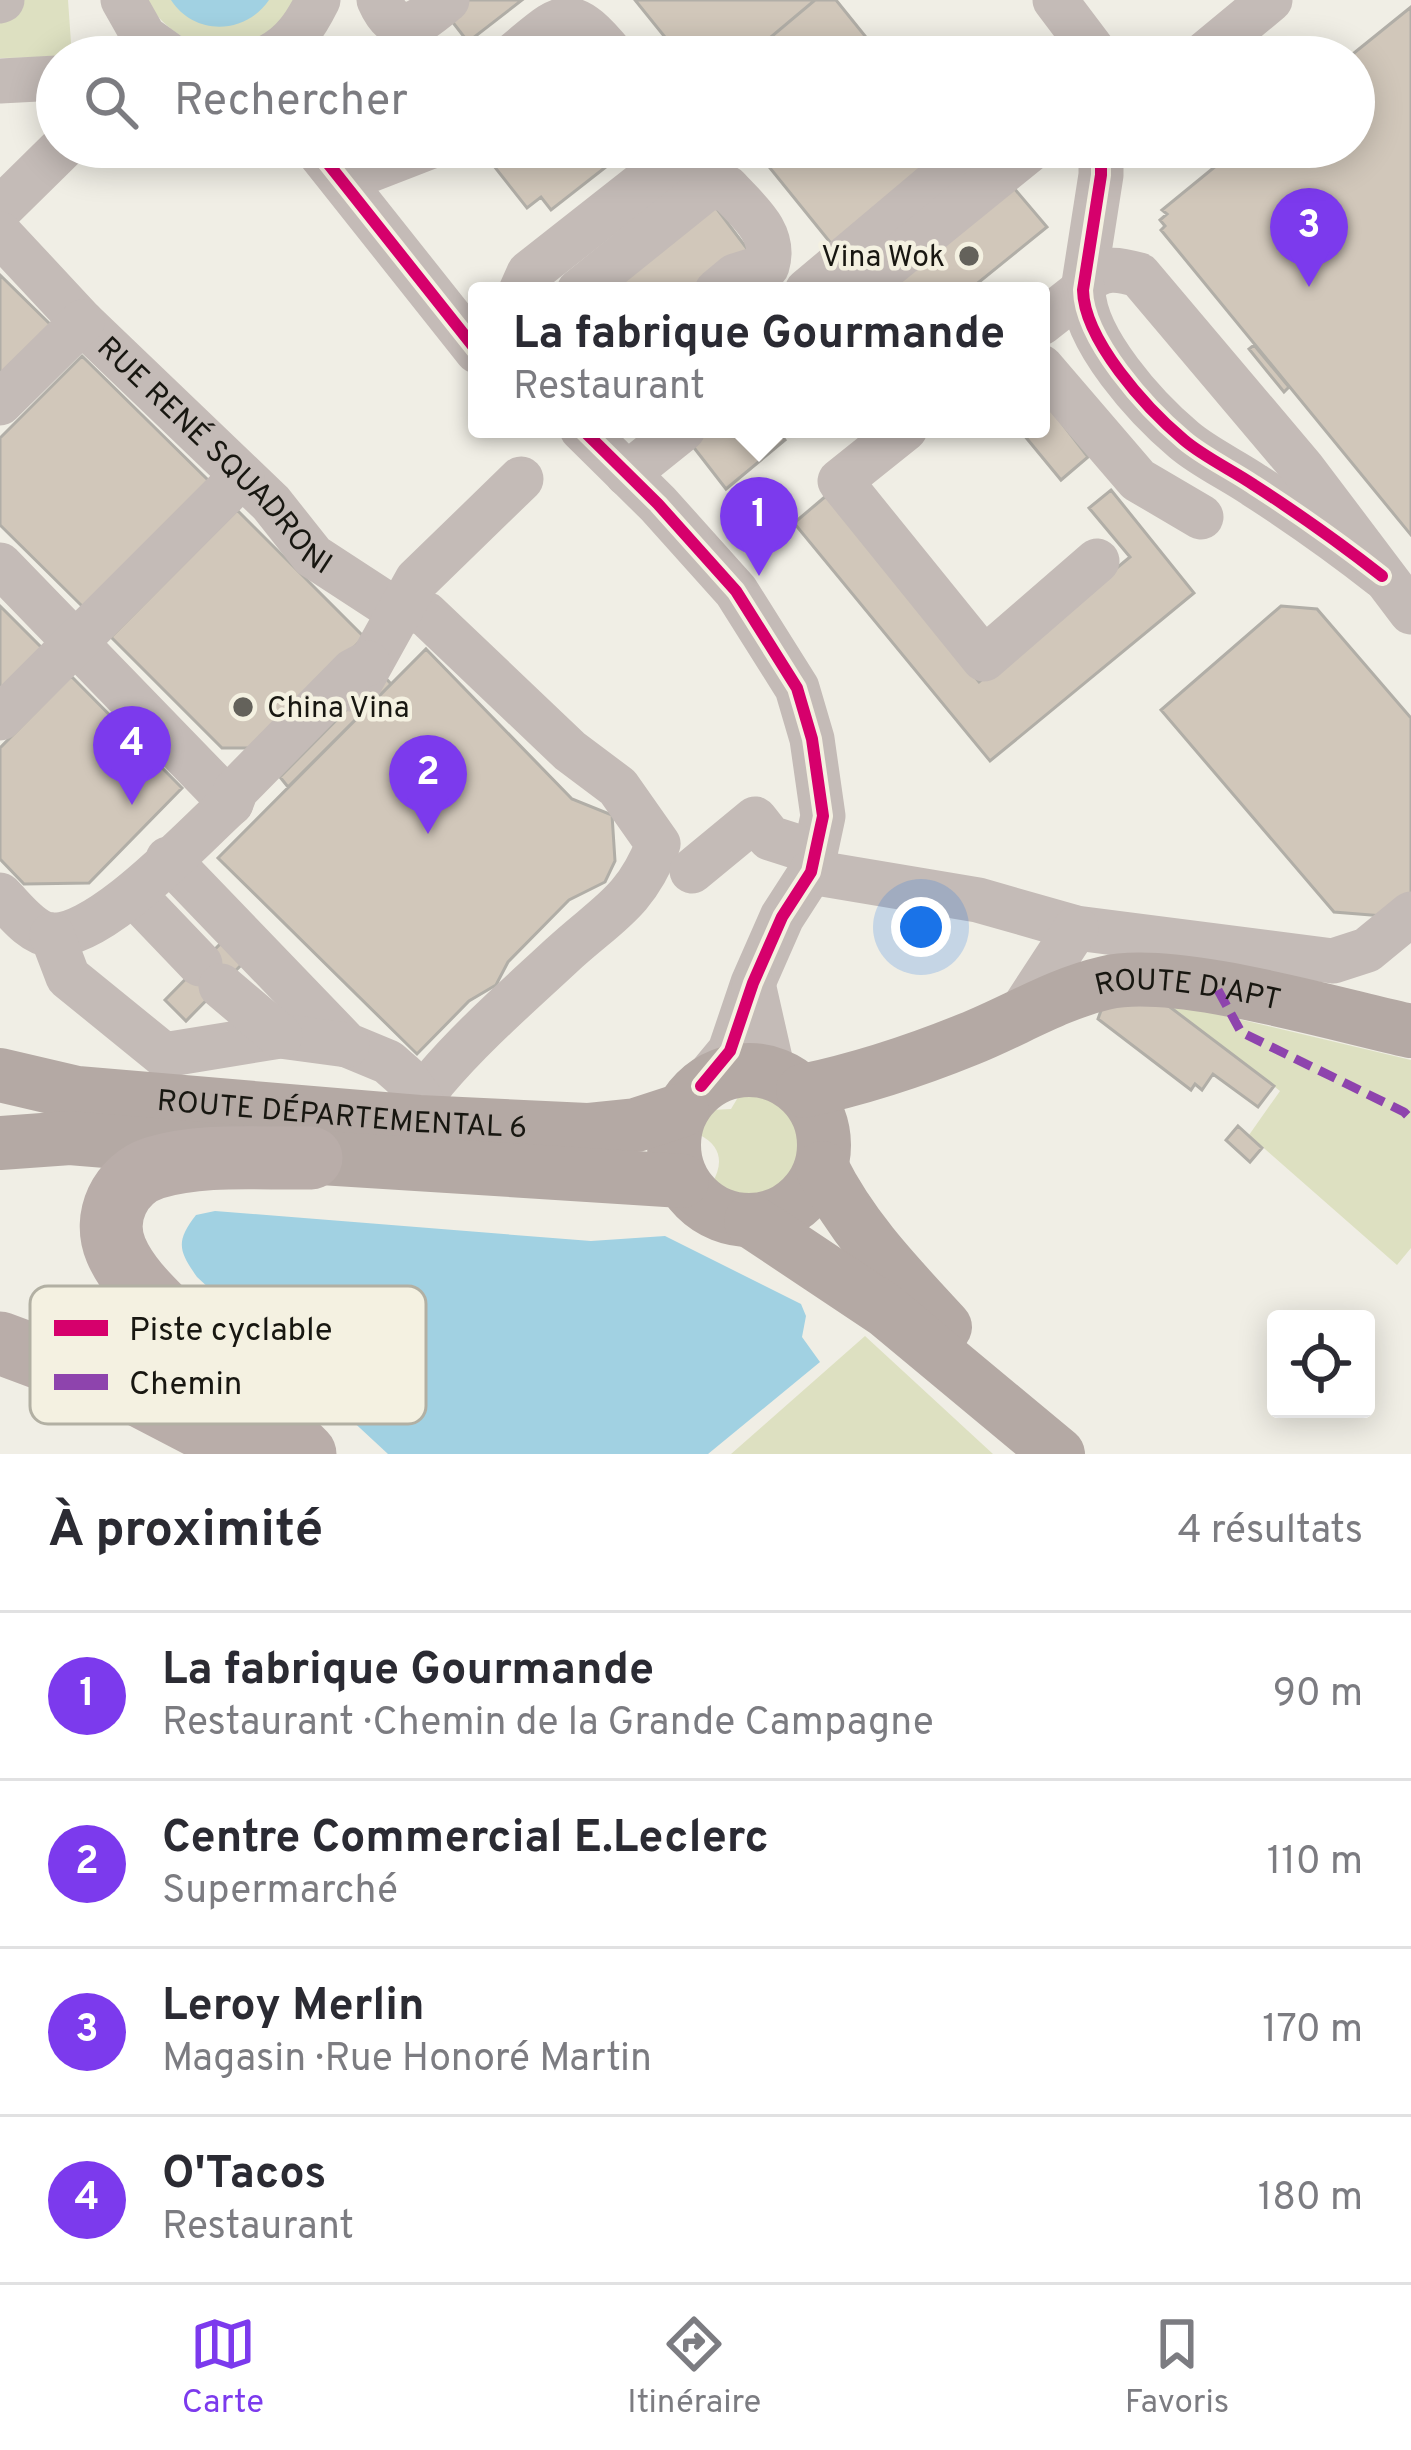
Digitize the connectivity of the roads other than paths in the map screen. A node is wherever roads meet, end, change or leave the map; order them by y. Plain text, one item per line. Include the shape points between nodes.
1 (123, 0) edge
2 (379, 0) edge
3 (447, 0) edge
4 (1055, 0) edge
5 (1270, 0) edge
6 (143, 36) edge
7 (537, 36) edge
8 (597, 36) edge
9 (1088, 36) edge
10 (1221, 36) edge
11 (36, 79) edge
12 (0, 81) edge
13 (42, 168) edge
14 (332, 168) edge
15 (360, 168) edge
16 (663, 168) edge
17 (730, 168) edge
18 (953, 168) edge
19 (1008, 168) edge
20 (1109, 170) edge
21 (0, 209) edge
22 (757, 222) junction
23 (0, 234) edge
24 (1139, 274) junction
25 (760, 279) edge
26 (524, 282) edge
27 (590, 282) edge
28 (728, 282) edge
29 (818, 282) edge
30 (867, 282) edge
31 (1084, 287) junction
32 (468, 308) edge
33 (1050, 315) edge
34 (82, 322) junction
35 (468, 340) edge
36 (1050, 377) edge
37 (1238, 391) junction
38 (0, 403) edge
39 (894, 438) edge
40 (593, 440) edge
41 (1191, 444) junction
42 (242, 476) junction
43 (521, 478) dead end
44 (1138, 480) junction
45 (1201, 518) dead end
46 (1097, 561) dead end
47 (0, 565) edge
48 (1382, 576) junction
49 (401, 608) junction
50 (1411, 612) edge
51 (74, 642) junction
52 (0, 718) edge
53 (231, 803) junction
54 (675, 858) junction
55 (168, 859) junction
56 (803, 859) junction
57 (133, 894) junction
58 (0, 896) edge
59 (1411, 914) edge
60 (1076, 928) junction
61 (52, 935) junction
62 (753, 983) junction
63 (994, 1028) junction
64 (1411, 1030) edge
65 (280, 1036) junction
66 (368, 1053) junction
67 (453, 1058) junction
68 (0, 1075) edge
69 (788, 1082) junction
70 (692, 1098) junction
71 (420, 1111) junction
72 (0, 1143) edge
73 (311, 1158) junction
74 (823, 1164) junction
75 (682, 1181) junction
76 (751, 1221) junction
77 (139, 1286) edge
78 (0, 1343) edge
79 (30, 1354) edge
80 (195, 1424) edge
81 (275, 1424) edge
82 (253, 1454) edge
83 (305, 1454) edge
84 (1059, 1454) edge

1 - 6 street
2 - 3 street via 401,25 418,23
4 - 9 street
5 - 10 street
7 - 8 street via 573,17
11 - 12 street
13 - 21 street
14 - 35 street
15 - 32 street
16 - 26 street
17 - 22 street
18 - 29 street
19 - 30 street
20 - 24 street via 1117,237
20 - 31 street
22 - 25 street via 769,237
22 - 27 street via 727,188 706,188
23 - 34 street, RUE RENÉ SQUADRONI
24 - 31 street via 1104,270
24 - 37 street
25 - 28 street
31 - 33 street
31 - 41 street via 1100,343
34 - 38 street
34 - 42 street, RUE RENÉ SQUADRONI
36 - 44 street
37 - 41 street via 1232,434
37 - 48 street
39 - 46 street via 840,481 983,659
40 - 56 street via 646,520 724,605 759,657 791,745
40 - 56 street via 736,591 796,688 823,816
41 - 44 street
41 - 48 street
42 - 49 street, RUE RENÉ SQUADRONI via 313,556
42 - 51 street
43 - 49 street via 417,580
44 - 45 street
47 - 51 street
48 - 50 street
49 - 53 street via 363,683 246,799
49 - 54 street, RUE RENÉ SQUADRONI via 426,614 569,751 618,787
51 - 52 street
51 - 53 street
53 - 55 street
54 - 56 street via 755,819
54 - 67 street
55 - 57 street
55 - 66 street
56 - 60 street
56 - 62 street
57 - 61 street via 86,928
57 - 65 street
58 - 61 street
59 - 60 street via 1367,950 1333,961
60 - 63 street
61 - 65 street via 68,977 164,1055
62 - 69 street
62 - 70 street via 730,1051
63 - 64 main road, ROUTE D'APT via 1103,983 1142,979
63 - 69 main road, ROUTE D'APT via 856,1080
63 - 74 main road, ROUTE D'APT via 886,1099
65 - 66 street
66 - 67 street via 431,1066
66 - 71 street via 404,1076
67 - 71 street
68 - 71 main road, ROUTE DÉPARTEMENTAL 6 via 77,1093
69 - 70 main road via 736,1071
69 - 74 main road via 821,1123
70 - 71 main road, ROUTE DÉPARTEMENTAL 6 via 636,1125 586,1130
70 - 75 main road via 674,1133
72 - 73 main road, ROUTE DÉPARTEMENTAL 6 via 70,1138
73 - 75 main road, ROUTE DÉPARTEMENTAL 6
73 - 77 highway via 152,1168 123,1188 111,1234
74 - 76 main road via 795,1206
74 - 84 main road via 875,1250
75 - 76 main road via 711,1210
76 - 84 main road via 886,1311
78 - 79 highway
80 - 82 highway
81 - 83 highway

